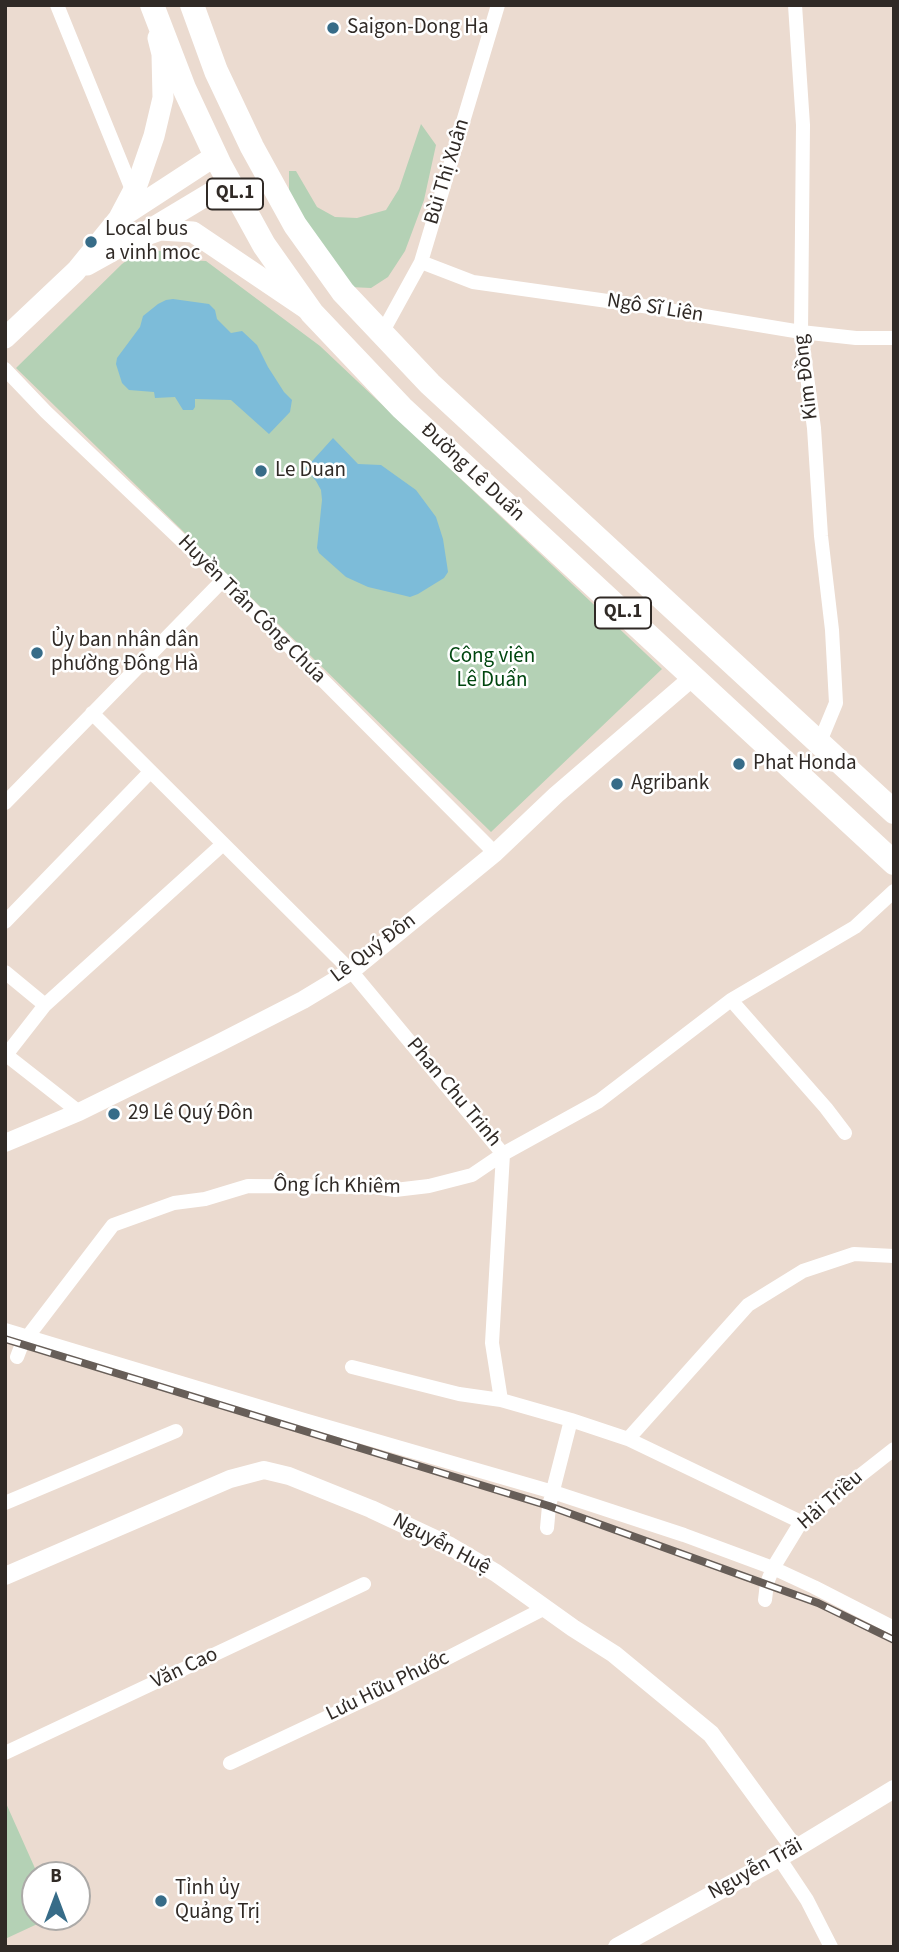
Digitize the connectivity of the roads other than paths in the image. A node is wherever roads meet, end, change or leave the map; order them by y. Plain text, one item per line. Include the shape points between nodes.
1 (57, 5) edge
2 (151, 5) edge
3 (192, 5) edge
4 (498, 5) edge
5 (795, 5) edge
6 (248, 138) junction
7 (215, 156) junction
8 (262, 164) junction
9 (229, 182) junction
10 (133, 192) junction
11 (119, 218) junction
12 (132, 240) junction
13 (421, 262) junction
14 (76, 271) junction
15 (312, 313) junction
16 (801, 332) junction
17 (382, 333) junction
18 (5, 338) edge
19 (894, 338) edge
20 (356, 359) junction
21 (5, 369) edge
22 (223, 580) junction
23 (717, 650) junction
24 (692, 678) junction
25 (92, 713) junction
26 (819, 744) junction
27 (150, 772) junction
28 (5, 803) edge
29 (894, 812) edge
30 (223, 844) junction
31 (495, 853) junction
32 (894, 863) edge
33 (894, 891) edge
34 (5, 922) edge
35 (351, 971) junction
36 (5, 972) edge
37 (731, 1000) junction
38 (45, 1004) junction
39 (6, 1054) edge
40 (79, 1112) junction
41 (845, 1133) dead end
42 (5, 1143) edge
43 (503, 1154) junction
44 (894, 1256) edge
45 (5, 1330) edge
46 (27, 1337) junction
47 (17, 1357) dead end
48 (352, 1367) dead end
49 (501, 1400) junction
50 (571, 1420) junction
51 (176, 1430) dead end
52 (628, 1439) junction
53 (894, 1449) edge
54 (554, 1492) junction
55 (5, 1503) edge
56 (801, 1522) junction
57 (547, 1528) dead end
58 (773, 1569) junction
59 (5, 1576) edge
60 (364, 1584) dead end
61 (765, 1600) dead end
62 (545, 1608) junction
63 (894, 1628) edge
64 (5, 1753) edge
65 (230, 1763) dead end
66 (894, 1789) edge
67 (795, 1849) junction
68 (779, 1858) junction
69 (617, 1947) edge
70 (831, 1947) edge

1 - 10 street
2 - 7 highway, Đường Lê Duẩn / QL.1
2 - 10 main road via 162,54 163,98
3 - 6 highway, Đường Lê Duẩn / QL.1
4 - 13 street, Bùi Thị Xuân
5 - 16 street, Kim Đồng via 803,125
6 - 7 highway
6 - 8 highway, Đường Lê Duẩn / QL.1
7 - 9 highway, Đường Lê Duẩn / QL.1
7 - 11 main road
8 - 9 highway
8 - 17 highway, Đường Lê Duẩn / QL.1 via 295,225 343,292
9 - 12 main road
9 - 15 highway, Đường Lê Duẩn / QL.1 via 264,244
10 - 11 main road
11 - 14 main road
12 - 14 main road
12 - 15 main road via 160,230 193,232
13 - 16 street, Ngô Sĩ Liên via 473,282
13 - 17 street, Bùi Thị Xuân
14 - 18 main road
15 - 20 highway, Đường Lê Duẩn / QL.1
16 - 19 street, Ngô Sĩ Liên
16 - 26 street, Kim Đồng via 814,429 836,702
17 - 20 highway
17 - 23 highway, Đường Lê Duẩn / QL.1 via 430,384
20 - 24 highway, Đường Lê Duẩn / QL.1 via 402,408
21 - 22 street, Huyền Trân Công Chúa
22 - 25 street
22 - 31 street, Huyền Trân Công Chúa
23 - 24 highway
23 - 26 highway, Đường Lê Duẩn / QL.1
24 - 31 street, Lê Quý Đôn via 555,795
24 - 32 highway, Đường Lê Duẩn / QL.1
25 - 27 street, Phan Chu Trinh
25 - 28 street
26 - 29 highway, Đường Lê Duẩn / QL.1
27 - 30 street, Phan Chu Trinh
27 - 34 street
30 - 35 street, Phan Chu Trinh
30 - 38 street
31 - 35 street, Lê Quý Đôn
33 - 37 street, Ông Ích Khiêm via 855,927
35 - 40 street, Lê Quý Đôn via 303,1000
35 - 43 street, Phan Chu Trinh
36 - 38 street
37 - 41 street
37 - 43 street, Ông Ích Khiêm via 599,1101
38 - 39 street
39 - 40 street
40 - 42 street, Lê Quý Đôn
43 - 46 street, Ông Ích Khiêm via 472,1174 429,1186 395,1190 248,1186 174,1203 113,1225
43 - 49 street, Phan Chu Trinh via 492,1343
44 - 52 street via 854,1254 803,1270 748,1305
45 - 46 street
46 - 47 street, Ông Ích Khiêm
46 - 54 street
48 - 49 street
49 - 50 street
50 - 52 street
50 - 54 street
51 - 55 street
52 - 56 street
53 - 56 street, Hải Triều
54 - 57 street
54 - 58 street
56 - 58 street, Hải Triều
58 - 61 street, Hải Triều
58 - 63 street
59 - 62 street, Nguyễn Huệ via 230,1479 264,1470 371,1509 450,1546
60 - 64 street, Văn Cao
62 - 65 street, Lưu Hữu Phước
62 - 67 street, Nguyễn Huệ via 614,1654 711,1734
66 - 67 street, Nguyễn Trãi
67 - 68 street, Nguyễn Trãi
68 - 69 street, Nguyễn Trãi
68 - 70 street

